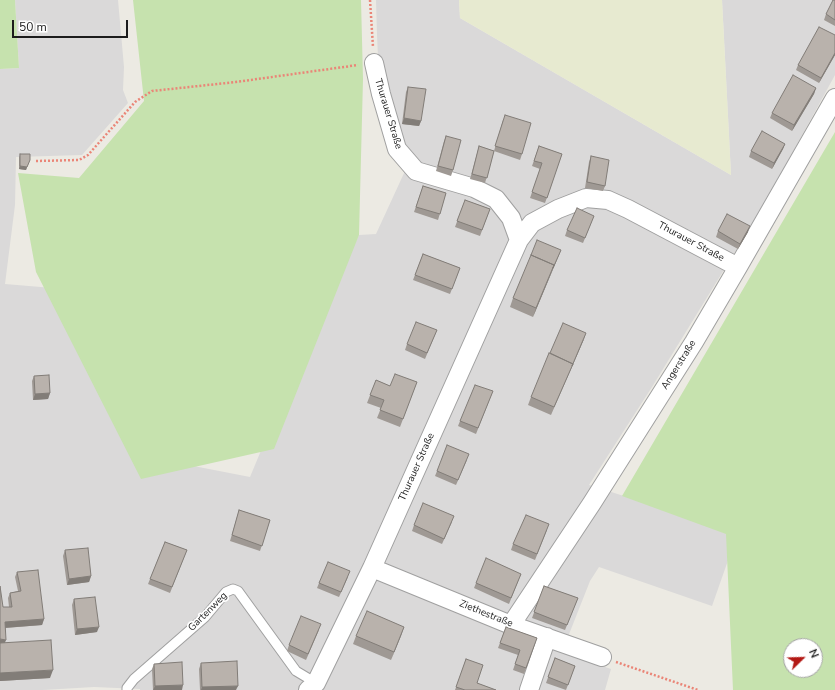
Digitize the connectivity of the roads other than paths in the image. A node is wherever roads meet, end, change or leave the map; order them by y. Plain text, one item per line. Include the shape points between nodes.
1 (374, 62) road end
2 (835, 98) edge
3 (519, 240) junction
4 (738, 267) junction
5 (372, 568) junction
6 (511, 625) junction
7 (547, 637) junction
8 (602, 657) road end
9 (312, 686) edge
10 (127, 690) edge
11 (529, 690) edge

1 - 3 street, Thurauer Straße via 397,149 416,171 474,188 496,199 511,218
2 - 4 street, Angerstraße
3 - 4 street, Thurauer Straße via 532,223 558,209 586,198 608,200
3 - 5 street, Thurauer Straße
4 - 6 street, Angerstraße via 694,342 592,503
5 - 6 street, Ziethestraße
5 - 9 street, Thurauer Straße
6 - 7 street, Ziethestraße
7 - 8 street, Ziethestraße
7 - 11 street
9 - 10 lane, Gartenweg via 296,671 238,591 233,589 226,592 206,617 134,679

